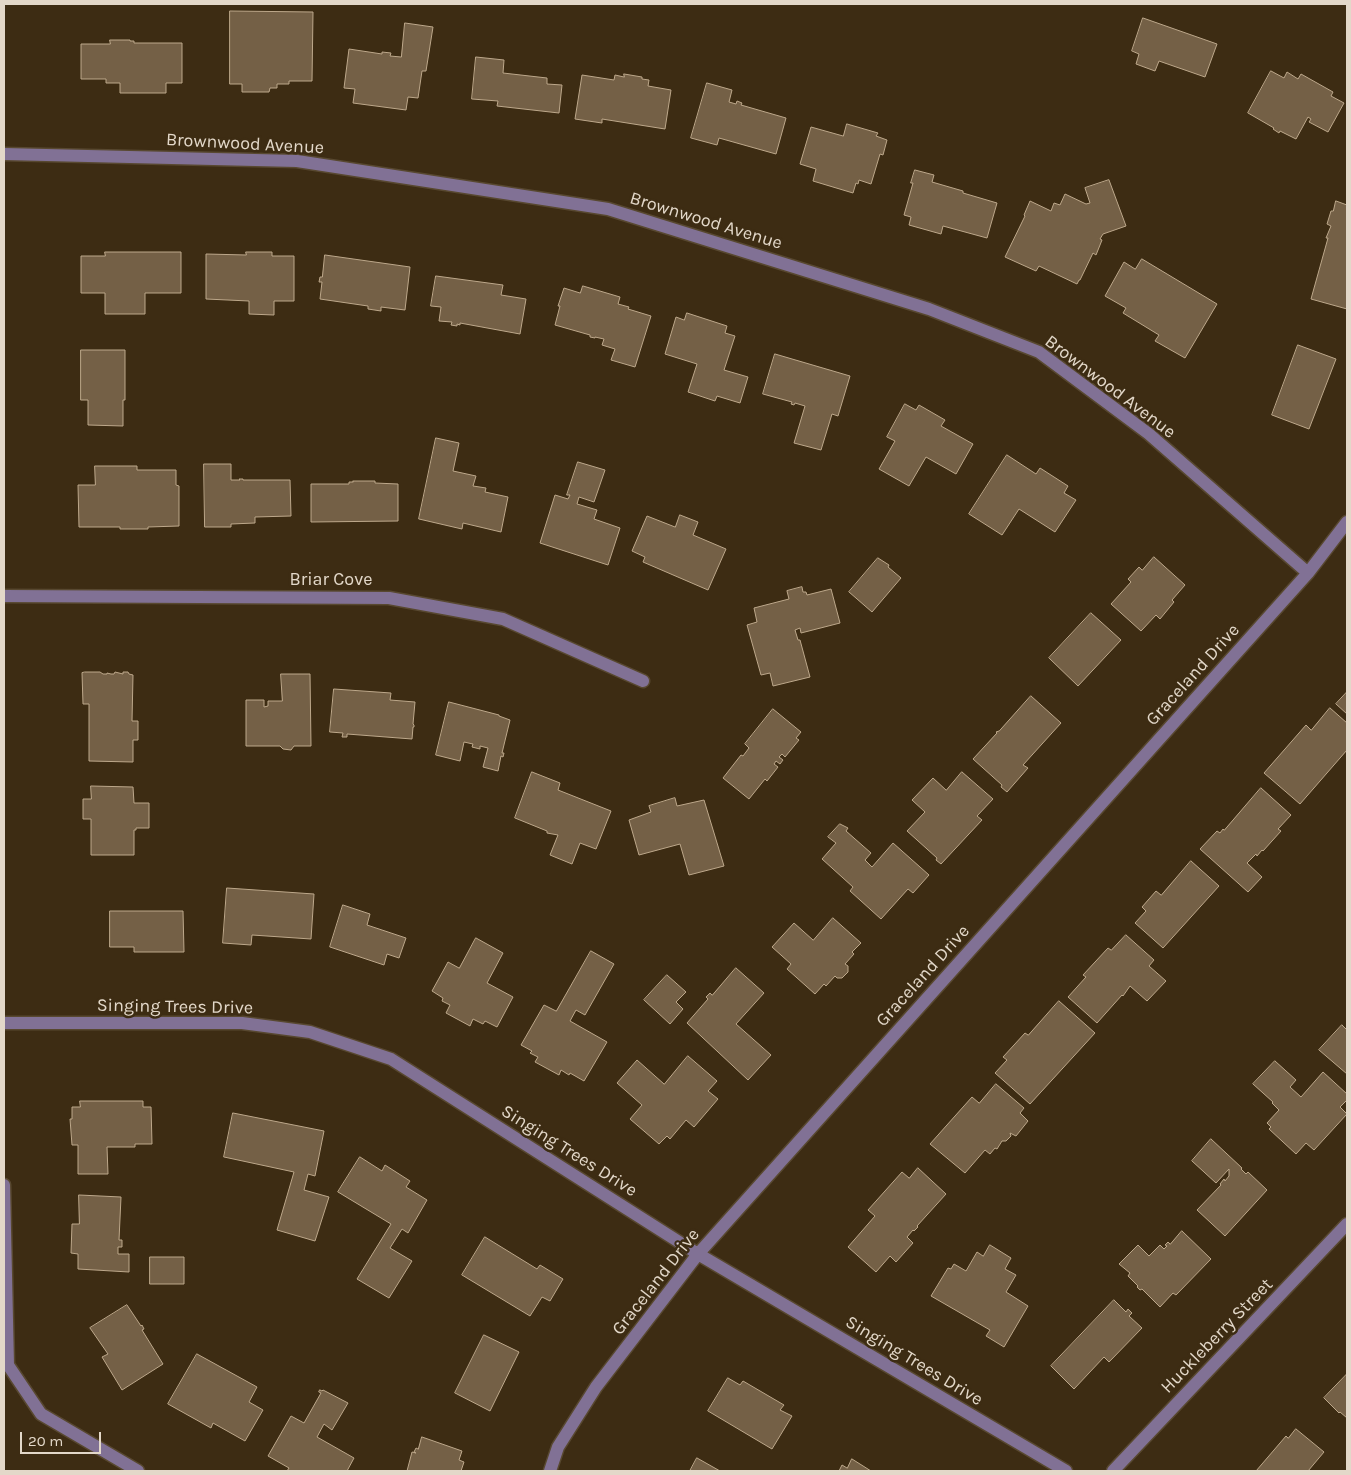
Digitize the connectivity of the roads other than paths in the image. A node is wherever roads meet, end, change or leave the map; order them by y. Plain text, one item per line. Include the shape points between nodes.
1 (4, 154) edge
2 (1347, 522) edge
3 (1308, 573) junction
4 (4, 596) edge
5 (643, 681) dead end
6 (4, 1024) edge
7 (4, 1185) edge
8 (1347, 1224) edge
9 (698, 1254) junction
10 (138, 1471) edge
11 (550, 1471) edge
12 (1066, 1471) edge
13 (1113, 1471) edge

1 - 3 street, Brownwood Avenue via 297,161 608,209 929,309 1039,352 1149,434
2 - 3 street, Graceland Drive
3 - 9 street, Graceland Drive
4 - 5 street, Briar Cove via 389,598 503,620
6 - 9 street, Singing Trees Drive via 242,1023 310,1032 391,1059
7 - 10 street via 8,1365 41,1414
8 - 13 street, Huckleberry Street
9 - 11 street, Graceland Drive via 596,1387 558,1447
9 - 12 street, Singing Trees Drive

